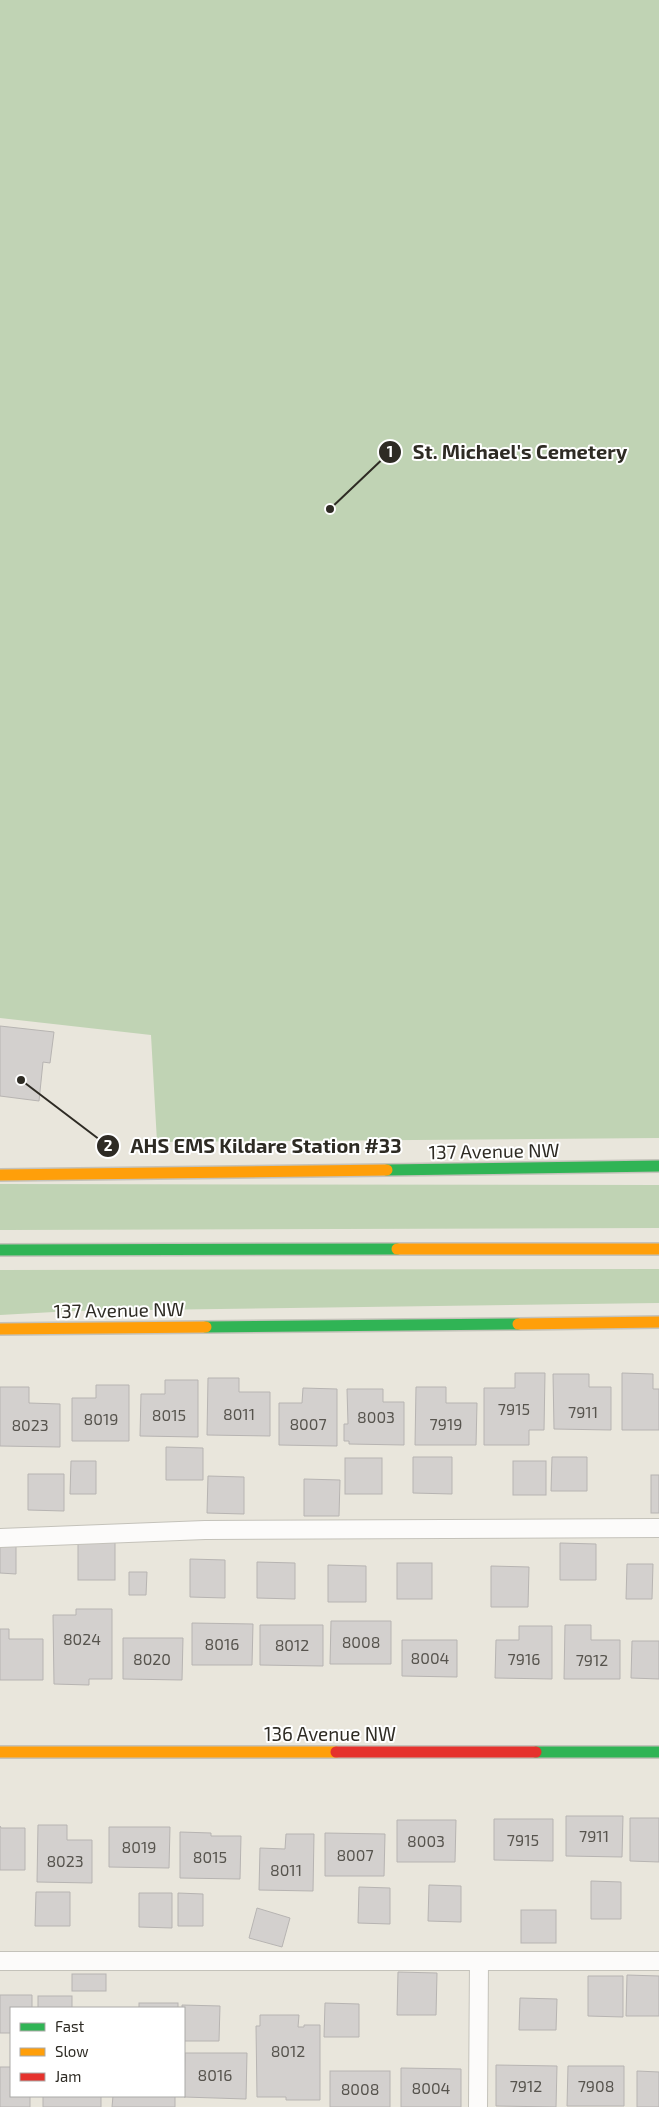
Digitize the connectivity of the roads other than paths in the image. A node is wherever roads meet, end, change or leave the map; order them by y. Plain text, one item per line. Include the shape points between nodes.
1 (659, 1166) edge
2 (0, 1174) edge
3 (659, 1249) edge
4 (0, 1250) edge
5 (659, 1322) edge
6 (0, 1329) edge
7 (659, 1528) edge
8 (0, 1538) edge
9 (0, 1752) edge
10 (659, 1752) edge
11 (479, 1961) junction
12 (659, 1961) edge
13 (0, 1962) edge
14 (478, 2107) edge

1 - 2 main road, 137 Avenue NW
3 - 4 main road
5 - 6 main road, 137 Avenue NW
7 - 8 lane via 205,1530
9 - 10 main road, 136 Avenue NW
11 - 12 lane
11 - 13 lane
11 - 14 lane

